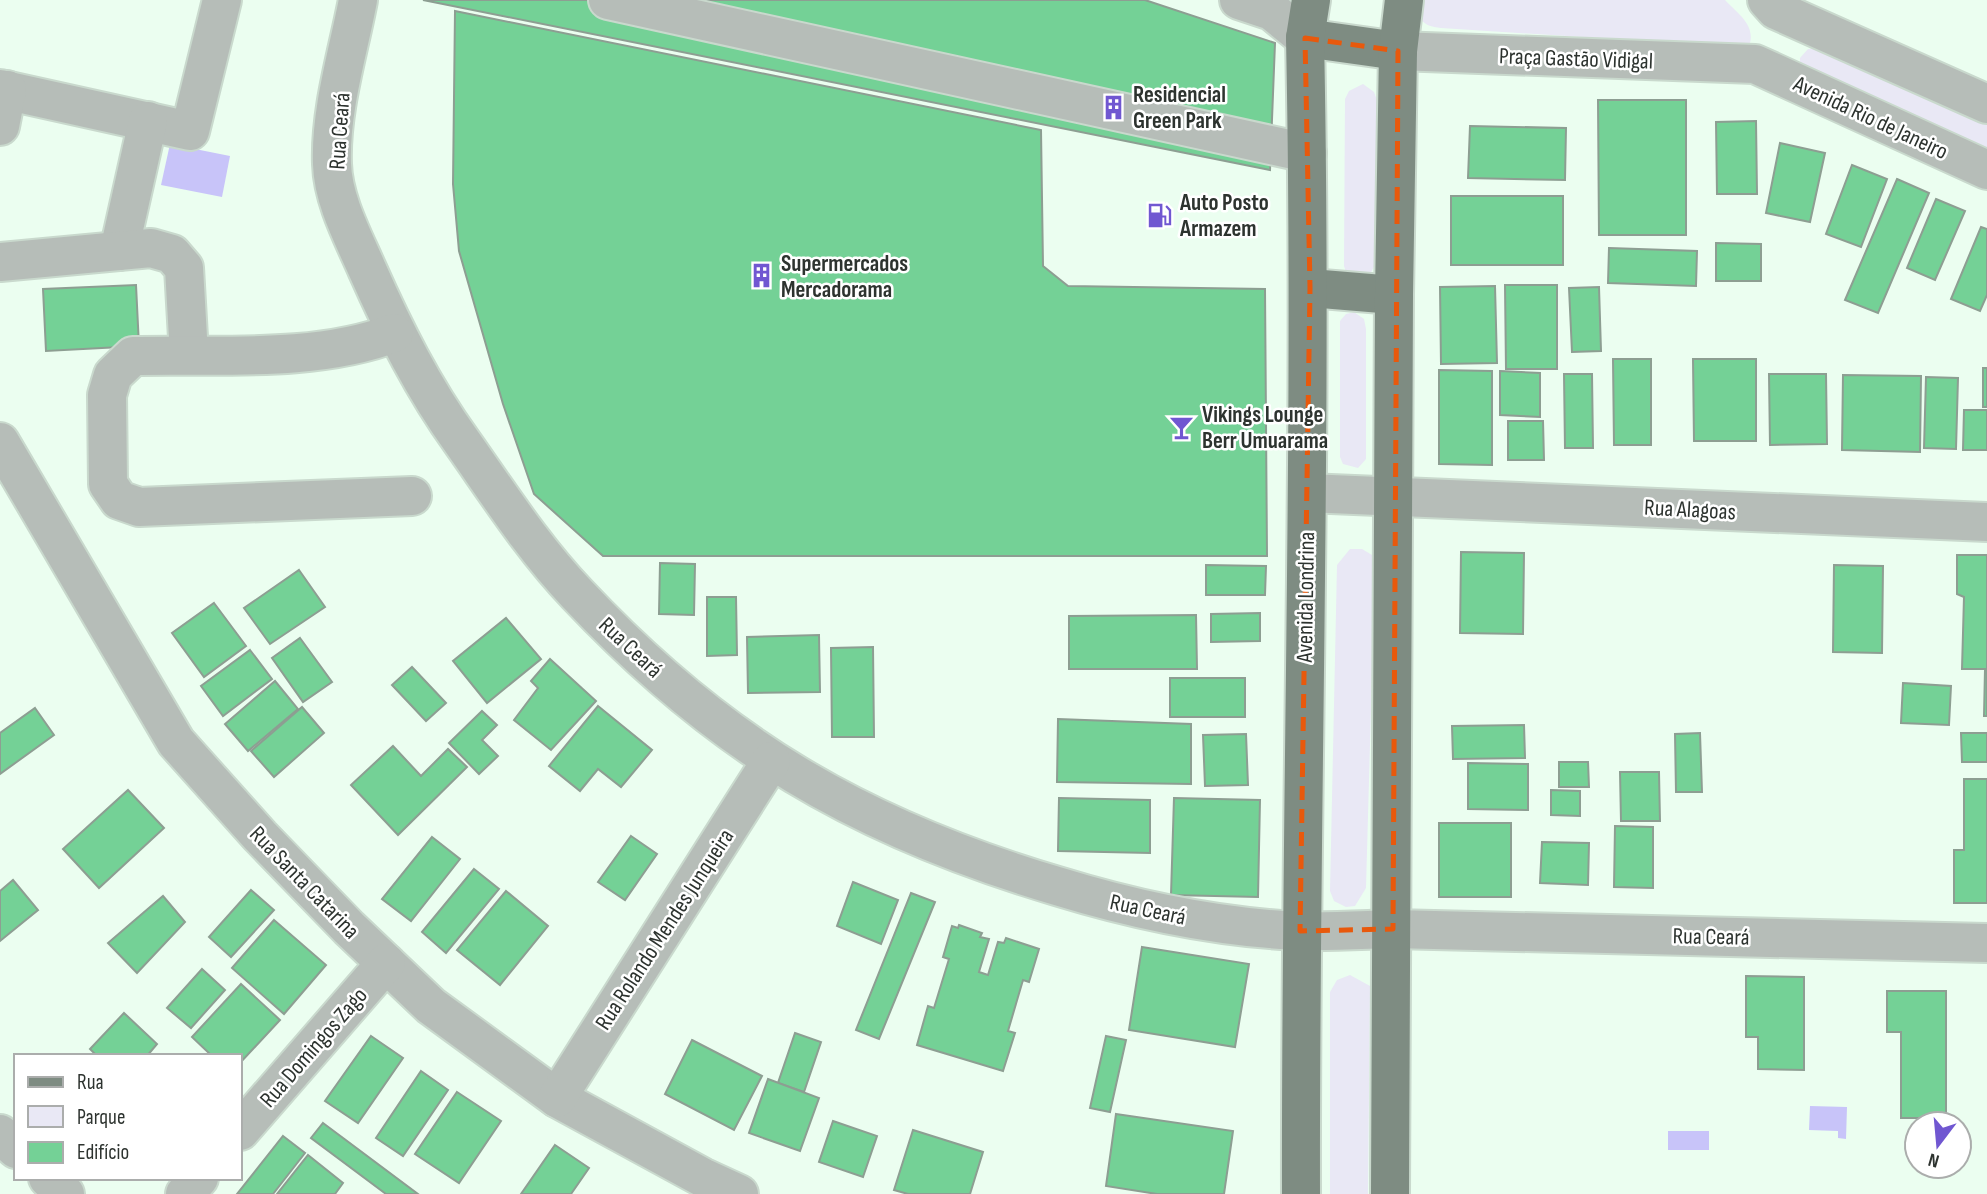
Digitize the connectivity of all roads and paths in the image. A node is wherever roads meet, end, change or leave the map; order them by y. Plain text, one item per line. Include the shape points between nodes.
1 (222, 0) edge
2 (358, 0) edge
3 (608, 0) edge
4 (1239, 0) edge
5 (1311, 0) edge
6 (1404, 0) edge
7 (1771, 5) edge
8 (1305, 38) junction
9 (1398, 51) junction
10 (1755, 64) junction
11 (2, 102) edge
12 (1987, 104) edge
13 (148, 121) junction
14 (1307, 153) junction
15 (1987, 170) edge
16 (119, 251) junction
17 (0, 262) edge
18 (1310, 288) junction
19 (1394, 295) junction
20 (394, 333) junction
21 (189, 355) junction
22 (2, 453) edge
23 (1307, 493) junction
24 (412, 496) dead end
25 (1392, 496) junction
26 (1987, 522) edge
27 (771, 761) junction
28 (1393, 929) junction
29 (1300, 931) junction
30 (1987, 943) edge
31 (386, 963) junction
32 (556, 1098) junction
33 (242, 1129) edge
34 (0, 1134) edge
35 (14, 1147) edge
36 (50, 1180) edge
37 (197, 1180) edge
38 (734, 1193) edge
39 (65, 1194) edge
40 (185, 1194) edge
41 (1301, 1194) edge
42 (1390, 1194) edge

1 - 13 street via 190,131
2 - 20 street, Rua Ceará via 336,114 332,167 346,223
3 - 14 street
4 - 8 street via 1272,11
5 - 8 main road, Avenida Londrina
6 - 9 main road
7 - 10 street
7 - 12 street
8 - 9 main road
8 - 14 main road, Avenida Londrina
9 - 10 street, Praça Gastão Vidigal
9 - 19 main road
10 - 15 street, Avenida Rio de Janeiro
11 - 13 street
13 - 16 street
14 - 18 main road, Avenida Londrina
16 - 17 street
16 - 21 street via 151,248 173,254 184,268
18 - 19 main road
18 - 23 main road, Avenida Londrina
19 - 25 main road
20 - 21 street via 368,343 309,352
20 - 27 street, Rua Ceará via 446,420 573,590 647,663
21 - 24 street via 133,356 113,375 107,396 108,484 119,500 139,507
22 - 31 street, Rua Santa Catarina via 176,742 260,836
23 - 25 street, Rua Alagoas
23 - 29 main road, Avenida Londrina
25 - 26 street, Rua Alagoas
25 - 28 main road
27 - 29 street, Rua Ceará via 881,823 1035,880 1162,913
27 - 32 street, Rua Rolando Mendes Junqueira
28 - 29 street, Rua Ceará
28 - 30 street, Rua Ceará
28 - 42 main road
29 - 41 main road, Avenida Londrina
31 - 32 street, Rua Santa Catarina via 431,1006
31 - 33 street, Rua Domingos Zago
32 - 38 street, Rua Santa Catarina
34 - 35 street
36 - 39 street
37 - 40 street

